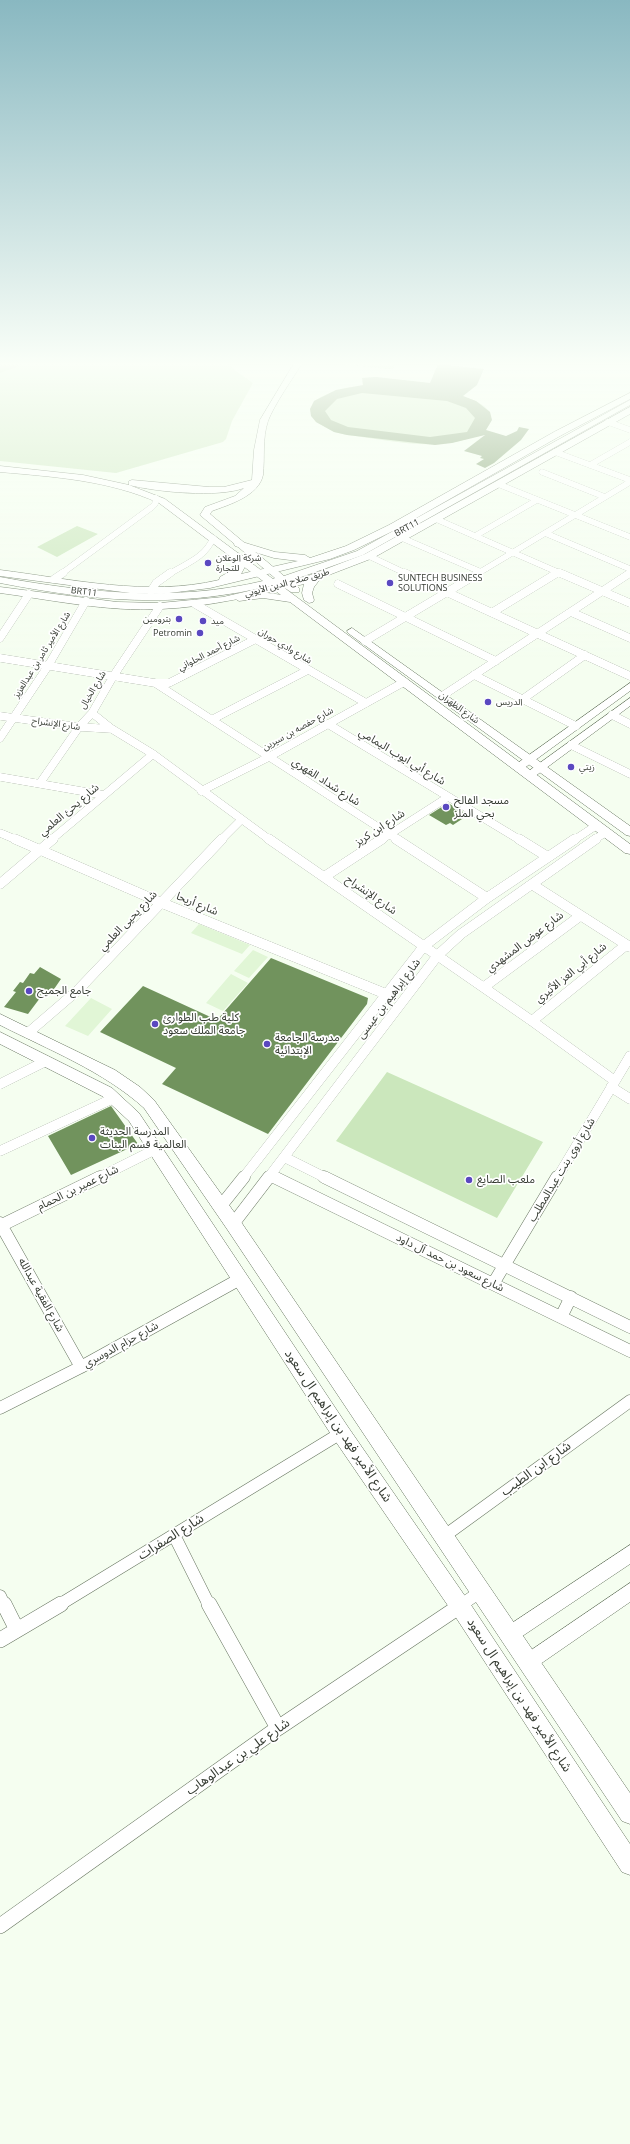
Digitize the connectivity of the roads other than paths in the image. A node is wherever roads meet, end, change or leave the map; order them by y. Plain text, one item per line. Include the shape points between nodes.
1 (258, 462) edge
2 (507, 462) edge
3 (523, 462) edge
4 (537, 462) edge
5 (582, 462) edge
6 (595, 462) edge
7 (590, 465) junction
8 (0, 469) edge
9 (542, 472) dead end
10 (258, 473) junction
11 (72, 478) junction
12 (630, 481) edge
13 (498, 484) junction
14 (605, 497) junction
15 (156, 498) junction
16 (538, 500) junction
17 (218, 505) junction
18 (169, 506) junction
19 (152, 507) junction
20 (230, 508) dead end
21 (575, 515) junction
22 (436, 519) junction
23 (545, 533) junction
24 (475, 536) junction
25 (630, 537) edge
26 (213, 538) junction
27 (402, 538) junction
28 (205, 550) junction
29 (236, 550) junction
30 (513, 552) junction
31 (336, 554) junction
32 (370, 556) junction
33 (630, 569) edge
34 (481, 572) junction
35 (558, 572) junction
36 (0, 573) edge
37 (260, 574) junction
38 (630, 574) edge
39 (317, 576) junction
40 (54, 579) junction
41 (278, 580) junction
42 (0, 581) edge
43 (338, 584) dead end
44 (210, 585) junction
45 (0, 590) edge
46 (151, 591) junction
47 (603, 591) junction
48 (447, 592) junction
49 (29, 594) junction
50 (223, 600) junction
51 (309, 600) junction
52 (86, 601) junction
53 (296, 603) junction
54 (630, 603) edge
55 (195, 604) junction
56 (160, 606) junction
57 (493, 612) junction
58 (571, 612) junction
59 (406, 617) junction
60 (538, 634) junction
61 (0, 638) edge
62 (630, 638) edge
63 (256, 639) junction
64 (365, 641) junction
65 (585, 655) junction
66 (0, 658) edge
67 (496, 661) junction
68 (48, 666) junction
69 (308, 670) junction
70 (114, 675) junction
71 (474, 675) junction
72 (630, 676) edge
73 (404, 682) junction
74 (155, 683) junction
75 (169, 683) joint
76 (630, 686) edge
77 (442, 696) junction
78 (523, 699) junction
79 (630, 701) edge
80 (366, 703) junction
81 (92, 713) junction
82 (612, 715) junction
83 (0, 716) edge
84 (14, 718) junction
85 (213, 719) junction
86 (328, 724) junction
87 (630, 724) edge
88 (576, 726) junction
89 (79, 727) junction
90 (112, 729) junction
91 (0, 738) edge
92 (571, 744) junction
93 (153, 754) junction
94 (268, 758) junction
95 (530, 759) junction
96 (519, 767) junction
97 (541, 767) junction
98 (630, 774) edge
99 (530, 775) junction
100 (0, 777) edge
101 (40, 782) junction
102 (201, 791) junction
103 (104, 795) junction
104 (448, 797) junction
105 (241, 820) junction
106 (601, 828) junction
107 (630, 832) edge
108 (0, 833) edge
109 (387, 835) junction
110 (40, 849) junction
111 (630, 850) edge
112 (548, 857) junction
113 (324, 877) junction
114 (0, 884) edge
115 (533, 885) junction
116 (487, 898) junction
117 (162, 903) junction
118 (580, 916) junction
119 (424, 946) junction
120 (628, 946) edge
121 (438, 955) junction
122 (484, 988) junction
123 (386, 994) junction
124 (0, 1019) edge
125 (532, 1021) junction
126 (28, 1033) junction
127 (0, 1037) edge
128 (630, 1056) edge
129 (46, 1061) junction
130 (0, 1084) edge
131 (613, 1084) junction
132 (114, 1098) junction
133 (630, 1099) edge
134 (156, 1149) junction
135 (0, 1151) edge
136 (284, 1157) junction
137 (270, 1175) junction
138 (220, 1207) junction
139 (233, 1224) junction
140 (0, 1225) edge
141 (505, 1265) junction
142 (240, 1279) junction
143 (493, 1284) junction
144 (571, 1297) junction
145 (561, 1317) junction
146 (630, 1326) edge
147 (630, 1351) edge
148 (81, 1367) junction
149 (630, 1401) edge
150 (0, 1408) edge
151 (341, 1433) junction
152 (174, 1535) junction
153 (443, 1537) junction
154 (630, 1554) edge
155 (480, 1592) junction
156 (630, 1592) edge
157 (0, 1596) edge
158 (460, 1606) junction
159 (17, 1630) junction
160 (509, 1635) junction
161 (0, 1640) edge
162 (527, 1663) junction
163 (278, 1728) junction
164 (630, 1813) edge
165 (630, 1864) edge
166 (0, 1926) edge

1 - 10 main road
2 - 31 main road via 399,523
3 - 41 main road, BRT11 via 360,553 341,562
4 - 13 main road, طريق صلاح الدين الأيوبي
5 - 7 street
6 - 7 street
7 - 12 street
8 - 11 main road
9 - 14 street
10 - 11 main road via 253,480 244,485 216,490
10 - 17 main road via 255,483 244,498
11 - 15 main road via 129,488
12 - 14 street
13 - 16 street
13 - 22 main road, طريق صلاح الدين الأيوبي
14 - 21 street
15 - 18 main road
15 - 19 street
16 - 21 street
16 - 24 street
17 - 20 main road
17 - 29 main road via 208,509 205,517
18 - 19 street
18 - 26 main road
19 - 40 street
21 - 23 street
21 - 25 street
22 - 24 street
22 - 27 main road, طريق صلاح الدين الأيوبي
23 - 30 street
23 - 33 street
24 - 30 street
26 - 28 street via 212,545
26 - 29 main road
27 - 32 main road, طريق صلاح الدين الأيوبي
27 - 34 street
28 - 29 street
28 - 46 street via 162,578
29 - 31 main road via 305,558
29 - 37 main road
29 - 41 main road
29 - 44 main road via 241,565 236,574
30 - 34 street
30 - 35 street
31 - 41 main road via 325,562
32 - 39 main road, طريق صلاح الدين الأيوبي
32 - 48 street
34 - 48 street
35 - 47 street
35 - 57 street
36 - 40 main road, طريق صلاح الدين الأيوبي
37 - 41 main road, طريق صلاح الدين الأيوبي
37 - 44 main road, طريق صلاح الدين الأيوبي
38 - 47 street
39 - 41 main road, طريق صلاح الدين الأيوبي
39 - 51 main road via 307,587
40 - 46 main road, طريق صلاح الدين الأيوبي
41 - 42 main road, BRT11 via 207,595 150,598 112,596
41 - 50 main road, طريق صلاح الدين الأيوبي
41 - 51 main road, شارع الظهران
41 - 53 main road
43 - 59 street
44 - 46 main road, طريق صلاح الدين الأيوبي via 182,590
45 - 49 main road, طريق صلاح الدين الأيوبي
47 - 54 street
47 - 58 street
48 - 57 street
48 - 59 street
49 - 52 main road, طريق صلاح الدين الأيوبي
49 - 61 street
50 - 53 main road via 263,595 282,597
50 - 55 main road, طريق صلاح الدين الأيوبي
51 - 64 main road, شارع الظهران
52 - 56 main road, طريق صلاح الدين الأيوبي
52 - 68 street, شارع الأمير ثامر بن عبدالعزيز
53 - 73 main road, شارع الظهران
55 - 56 main road, طريق صلاح الدين الأيوبي
55 - 63 street, شارع وادي حوران
56 - 70 street, شارع الخيال
57 - 60 street
58 - 60 street
58 - 62 street
59 - 64 street
59 - 67 street
60 - 65 street
60 - 67 street
63 - 69 street, شارع وادي حوران
63 - 75 street, شارع أحمد الحلواني
64 - 77 main road, شارع الظهران
65 - 72 street
65 - 78 street
66 - 68 street, شارع شداد الفهري
67 - 71 street
68 - 70 street, شارع شداد الفهري
68 - 84 street, شارع الأمير ثامر بن عبدالعزيز
69 - 80 street, شارع وادي حوران
69 - 85 street
70 - 74 street, شارع شداد الفهري
70 - 81 street, شارع الخيال
71 - 77 street
71 - 78 street
73 - 80 street, شارع حفصه بن سيرين
73 - 96 main road, شارع الظهران
74 - 75 street, شارع شداد الفهري
74 - 85 street, شارع شداد الفهري
76 - 88 street
77 - 95 main road, شارع الظهران
78 - 88 street
79 - 82 street
80 - 86 street, شارع حفصه بن سيرين
81 - 89 street, شارع الخيال
81 - 90 street, شارع الإنشراح
82 - 87 street
82 - 92 street
83 - 84 street, شارع الإنشراح
84 - 89 street, شارع الإنشراح
84 - 91 street, شارع الأمير ثامر بن عبدالعزيز
85 - 94 street, شارع شداد الفهري
86 - 94 street, شارع حفصه بن سيرين
86 - 104 street, شارع أبي ايوب اليمامي
88 - 95 street
89 - 90 street, شارع الإنشراح
89 - 101 street, شارع الخيال
90 - 93 street, شارع الإنشراح
92 - 97 street
92 - 98 street
93 - 102 street, شارع الإنشراح
93 - 103 street, شارع يحئ العلمي
94 - 102 street, شارع حفصه بن سيرين
94 - 109 street, شارع شداد الفهري
95 - 96 street
95 - 97 main road, شارع الظهران
96 - 99 main road, شارع الظهران
97 - 99 street
97 - 107 main road, شارع الظهران
99 - 106 main road, شارع الظهران
100 - 101 street
101 - 103 street
102 - 105 street, شارع الإنشراح
103 - 110 street, شارع يحئ العلمي
104 - 109 street, شارع ابن كريز
104 - 112 street, شارع أبي ايوب اليمامي
105 - 113 street, شارع الإنشراح
105 - 117 street, شارع يحيى العلمي
106 - 111 main road, شارع الظهران
106 - 112 street
106 - 115 street, شارع إبراهيم بن عيسى
108 - 110 street, شارع أريحا
109 - 113 street, شارع ابن كريز
109 - 116 street, شارع شداد الفهري
110 - 114 street, شارع يحئ العلمي
110 - 117 street, شارع أريحا
112 - 116 street
113 - 119 street, شارع الإنشراح
115 - 118 street
115 - 121 street, شارع إبراهيم بن عيسى via 461,934
116 - 119 street
117 - 123 street, شارع أريحا
117 - 126 street, شارع يحيى العلمي via 78,990
118 - 120 street
118 - 122 street, شارع عوض المشهدي
119 - 121 street, شارع الإنشراح
119 - 123 street
120 - 125 street, شارع أبي العز الأثيري
121 - 122 street, شارع الإنشراح
121 - 136 street, شارع إبراهيم بن عيسى
122 - 125 street, شارع الإنشراح
123 - 138 street
124 - 126 main road, شارع الأمير فهد بن إبراهيم ال سعود
125 - 131 street, شارع الإنشراح
126 - 138 main road, شارع الأمير فهد بن إبراهيم ال سعود via 110,1074 135,1090 155,1112
127 - 129 main road, شارع الأمير فهد بن إبراهيم ال سعود
128 - 131 street, شارع أروى بنت عبدالمطلب
129 - 130 street
129 - 132 main road, شارع الأمير فهد بن إبراهيم ال سعود
131 - 133 street, شارع الإنشراح
131 - 141 street, شارع أروى بنت عبدالمطلب
132 - 134 main road, شارع الأمير فهد بن إبراهيم ال سعود via 134,1117
132 - 135 street
134 - 140 street, شارع عمير بن الحمام
134 - 142 main road, شارع الأمير فهد بن إبراهيم ال سعود
136 - 137 street, شارع إبراهيم بن عيسى
136 - 141 street
137 - 139 street, شارع إبراهيم بن عيسى
137 - 143 street, شارع سعود بن حمد آل داود
138 - 139 main road, شارع الأمير فهد بن إبراهيم ال سعود
139 - 153 main road, شارع الأمير فهد بن إبراهيم ال سعود
140 - 148 street, شارع الفقية عبدالله
141 - 143 street, شارع أروى بنت عبدالمطلب
141 - 144 street
142 - 148 street, شارع حزام الدوسري
142 - 151 main road, شارع الأمير فهد بن إبراهيم ال سعود
143 - 145 street, شارع سعود بن حمد آل داود
144 - 145 street
144 - 146 street
145 - 147 street, شارع سعود بن حمد آل داود
148 - 150 street, شارع حزام الدوسري
149 - 153 street, شارع ابن الطيب
151 - 152 street, شارع الصفرات
151 - 158 main road, شارع الأمير فهد بن إبراهيم ال سعود
152 - 159 street, شارع الصفرات
152 - 163 street via 223,1632
153 - 155 main road, شارع الأمير فهد بن إبراهيم ال سعود
154 - 160 street
155 - 158 street, شارع علي بن عبدالوهاب
155 - 160 main road, شارع الأمير فهد بن إبراهيم ال سعود
156 - 162 street
157 - 159 street
158 - 163 street, شارع علي بن عبدالوهاب
158 - 165 main road, شارع الأمير فهد بن إبراهيم ال سعود
159 - 161 street, شارع الصفرات
160 - 162 main road, شارع الأمير فهد بن إبراهيم ال سعود
162 - 164 main road, شارع الأمير فهد بن إبراهيم ال سعود
163 - 166 street, شارع علي بن عبدالوهاب

